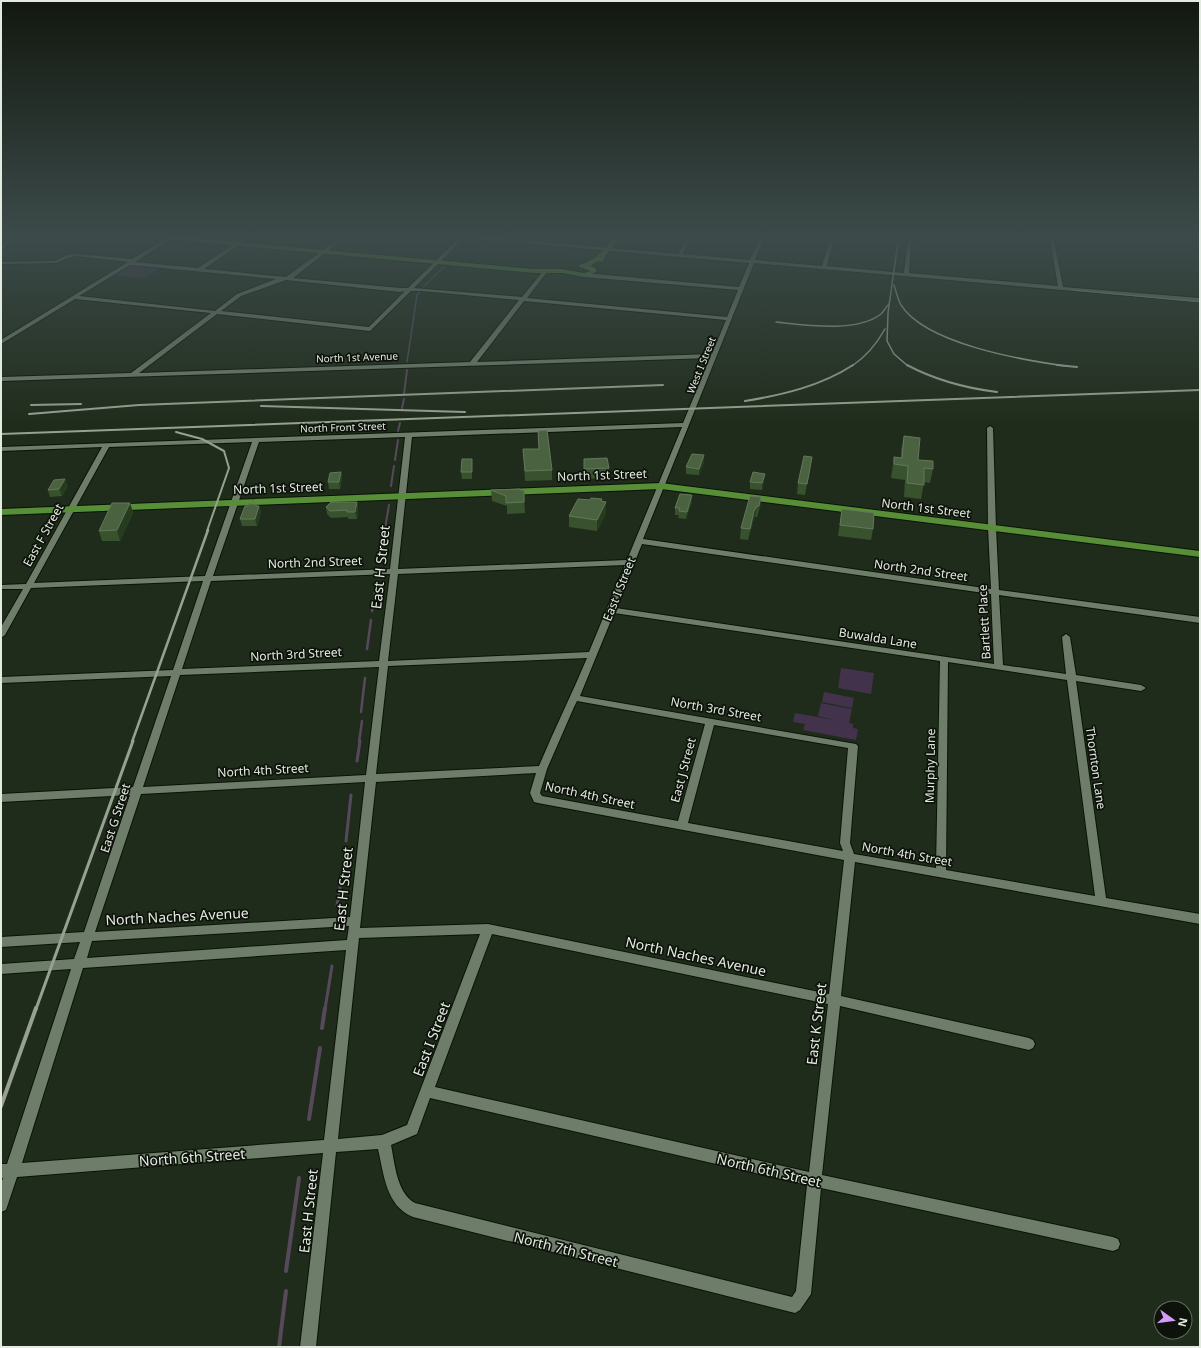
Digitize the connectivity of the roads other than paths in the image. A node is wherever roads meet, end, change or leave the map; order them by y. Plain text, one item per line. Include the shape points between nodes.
1 (72, 298) edge
2 (81, 298) edge
3 (235, 298) edge
4 (401, 298) edge
5 (510, 298) edge
6 (738, 298) edge
7 (1173, 298) edge
8 (522, 299) junction
9 (1200, 300) edge
10 (216, 313) junction
11 (729, 319) junction
12 (1, 342) edge
13 (714, 356) junction
14 (472, 364) junction
15 (132, 375) junction
16 (1, 379) edge
17 (692, 408) joint
18 (685, 425) junction
19 (990, 428) dead end
20 (410, 434) junction
21 (256, 440) junction
22 (106, 446) junction
23 (1, 449) edge
24 (661, 486) junction
25 (403, 496) junction
26 (234, 502) junction
27 (70, 509) junction
28 (1, 512) edge
29 (992, 528) junction
30 (638, 541) junction
31 (1200, 554) edge
32 (630, 562) junction
33 (395, 571) junction
34 (209, 578) junction
35 (28, 586) junction
36 (1, 587) edge
37 (995, 592) junction
38 (611, 610) junction
39 (1200, 620) edge
40 (1, 636) edge
41 (1066, 637) dead end
42 (592, 655) junction
43 (944, 660) junction
44 (384, 662) junction
45 (998, 668) junction
46 (177, 672) junction
47 (1071, 678) junction
48 (1, 680) edge
49 (1141, 688) dead end
50 (575, 698) junction
51 (710, 721) junction
52 (853, 746) joint
53 (542, 769) junction
54 (372, 777) junction
55 (138, 790) junction
56 (1, 798) edge
57 (682, 826) junction
58 (850, 857) junction
59 (941, 873) junction
60 (1101, 901) junction
61 (1199, 922) edge
62 (354, 927) junction
63 (488, 929) junction
64 (89, 937) junction
65 (1, 942) edge
66 (352, 945) junction
67 (79, 963) junction
68 (1, 969) edge
69 (835, 1000) junction
70 (1029, 1044) dead end
71 (427, 1091) junction
72 (383, 1142) junction
73 (330, 1147) junction
74 (7, 1170) edge
75 (814, 1180) junction
76 (1, 1205) edge
77 (1113, 1244) dead end
78 (795, 1305) joint
79 (308, 1347) edge

1 - 12 street
2 - 10 street
3 - 10 street
4 - 10 street via 370,329
5 - 8 street
6 - 11 street, West I Street
7 - 9 street
8 - 11 street
8 - 14 street
10 - 15 street
11 - 13 street, West I Street
13 - 14 street, North 1st Avenue
13 - 17 street, West I Street
14 - 15 street, North 1st Avenue
15 - 16 street, North 1st Avenue
17 - 18 street, East I Street
18 - 20 street, North Front Street
18 - 24 street, East I Street
19 - 29 street, Bartlett Place
20 - 21 street, North Front Street
20 - 25 street, East H Street
21 - 22 street, North Front Street
21 - 26 street, East G Street
22 - 23 street, North Front Street
22 - 27 street, East F Street
24 - 25 main road, North 1st Street
24 - 29 main road, North 1st Street
24 - 30 street, East I Street
25 - 26 main road, North 1st Street
25 - 33 street, East H Street
26 - 27 main road, North 1st Street
26 - 34 street, East G Street
27 - 28 main road, North 1st Street
27 - 35 street, East F Street
29 - 31 main road, North 1st Street
29 - 37 street, Bartlett Place
30 - 32 street, East I Street
30 - 37 street, North 2nd Street
32 - 33 street, North 2nd Street
32 - 38 street, East I Street
33 - 34 street, North 2nd Street
33 - 44 street, East H Street
34 - 35 street, North 2nd Street
34 - 46 street, East G Street
35 - 36 street, North 2nd Street
35 - 40 street, East F Street
37 - 39 street, North 2nd Street
37 - 45 street, Bartlett Place
38 - 42 street, East I Street
38 - 43 street, Buwalda Lane
41 - 47 street, Thornton Lane
42 - 44 street, North 3rd Street
42 - 50 street, East I Street
43 - 45 street, Buwalda Lane
43 - 59 street, Murphy Lane
44 - 46 street, North 3rd Street
44 - 54 street, East H Street
45 - 47 street, Buwalda Lane
46 - 48 street, North 3rd Street
46 - 55 street, East G Street
47 - 49 street, Buwalda Lane
47 - 60 street, Thornton Lane
50 - 51 street, North 3rd Street
50 - 53 street, East I Street
51 - 52 street, North 3rd Street
51 - 57 street, East J Street
52 - 58 street, East K Street via 845,843
53 - 54 street, North 4th Street
53 - 57 street, North 4th Street via 535,793 538,799
54 - 55 street, North 4th Street
54 - 62 street, East H Street
55 - 56 street, North 4th Street
55 - 64 street, East G Street
57 - 58 street, North 4th Street
58 - 59 street, North 4th Street
58 - 69 street, East K Street
59 - 60 street, North 4th Street
60 - 61 street, North 4th Street
62 - 63 street, North Naches Avenue
62 - 64 street, North Naches Avenue
62 - 66 street, East H Street
63 - 69 street, North Naches Avenue
63 - 71 street, East I Street
64 - 65 street, North Naches Avenue
64 - 67 street, East G Street
66 - 67 street
66 - 73 street, East H Street
67 - 68 street
67 - 74 street, East G Street
69 - 70 street, North Naches Avenue
69 - 75 street, East K Street
71 - 72 street, East I Street via 412,1129
71 - 75 street, North 6th Street
72 - 73 street, North 6th Street
72 - 78 street, North 7th Street via 395,1192 406,1206 413,1210
73 - 74 street, North 6th Street
73 - 79 street, East H Street
74 - 76 street, East G Street
75 - 77 street, North 6th Street
75 - 78 street, East K Street via 803,1294

